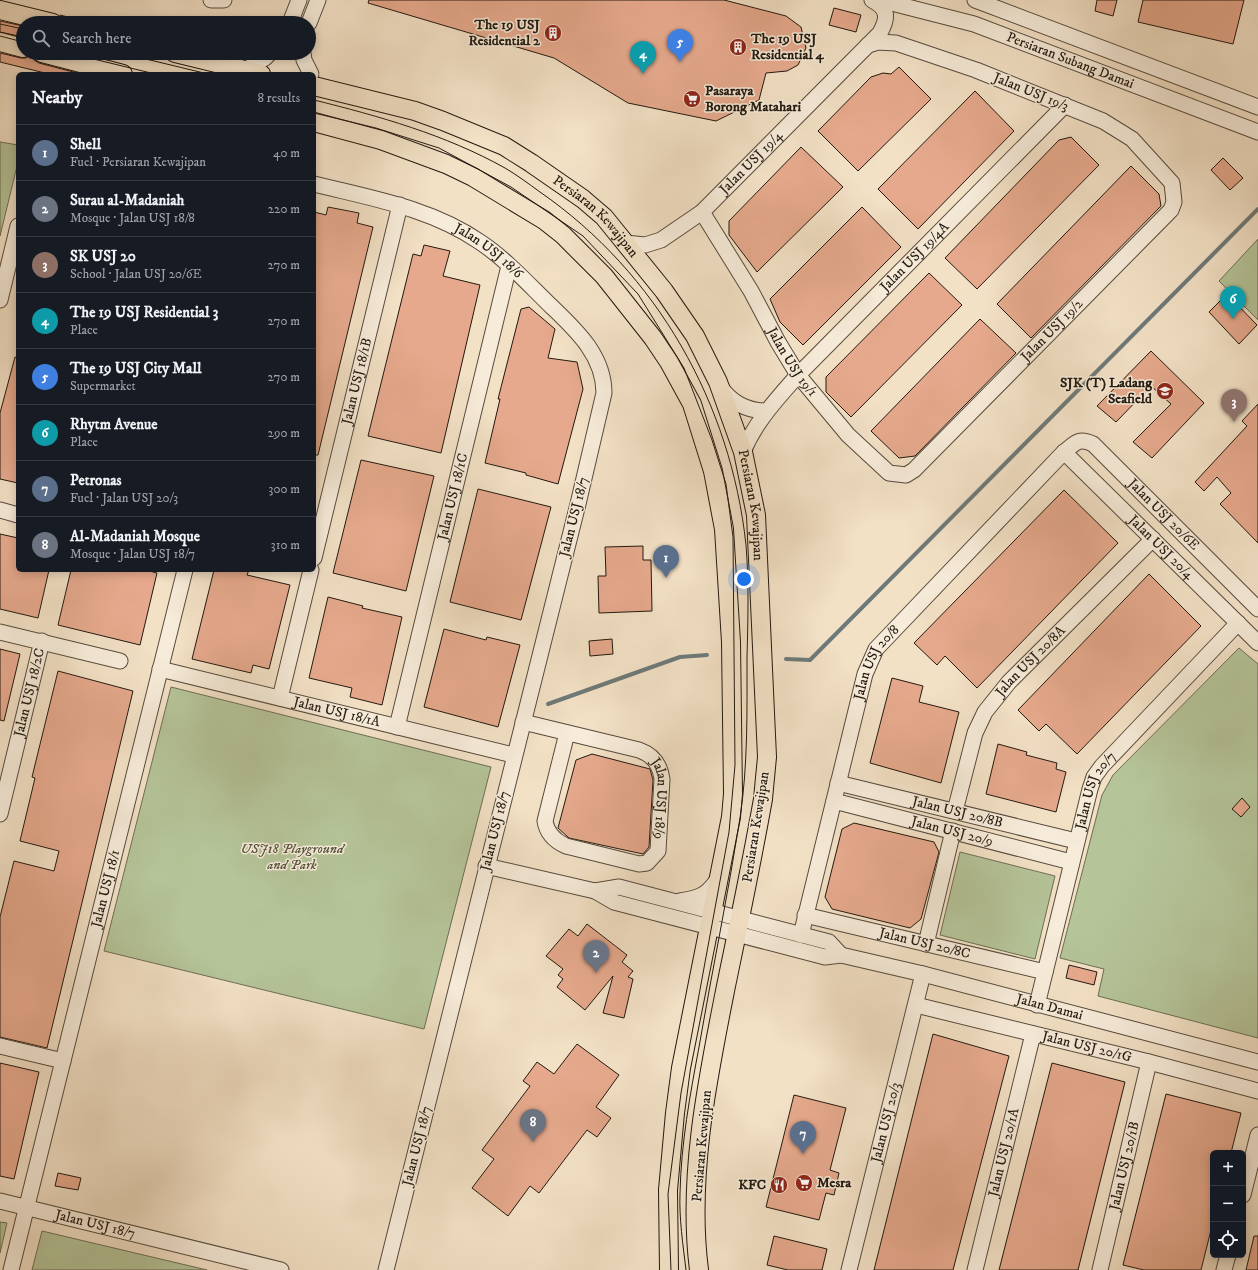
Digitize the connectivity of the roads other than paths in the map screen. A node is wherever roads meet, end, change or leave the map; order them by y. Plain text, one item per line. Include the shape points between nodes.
1 (211, 0) edge
2 (224, 0) edge
3 (299, 0) edge
4 (318, 0) edge
5 (872, 0) edge
6 (880, 0) edge
7 (975, 0) edge
8 (0, 10) edge
9 (24, 16) edge
10 (293, 16) edge
11 (312, 16) edge
12 (0, 42) edge
13 (868, 45) junction
14 (16, 46) edge
15 (69, 60) edge
16 (204, 60) edge
17 (263, 60) edge
18 (304, 60) edge
19 (115, 72) edge
20 (253, 72) edge
21 (309, 72) edge
22 (316, 83) edge
23 (1065, 105) junction
24 (1258, 108) edge
25 (316, 123) edge
26 (1258, 132) edge
27 (316, 184) edge
28 (1172, 184) joint
29 (400, 205) junction
30 (702, 212) junction
31 (16, 234) edge
32 (625, 242) junction
33 (509, 266) junction
34 (0, 300) edge
35 (798, 375) junction
36 (718, 382) junction
37 (604, 393) joint
38 (766, 411) junction
39 (743, 452) junction
40 (1064, 452) junction
41 (914, 470) joint
42 (0, 510) edge
43 (16, 514) edge
44 (1153, 539) junction
45 (316, 550) edge
46 (184, 572) edge
47 (311, 572) edge
48 (1258, 609) edge
49 (1238, 623) junction
50 (0, 632) edge
51 (42, 641) junction
52 (1258, 643) edge
53 (120, 661) dead end
54 (160, 669) junction
55 (280, 698) junction
56 (523, 722) junction
57 (397, 727) junction
58 (567, 733) junction
59 (513, 755) junction
60 (838, 783) junction
61 (834, 801) junction
62 (955, 812) junction
63 (0, 814) edge
64 (953, 831) junction
65 (1076, 841) junction
66 (1072, 862) junction
67 (486, 866) junction
68 (719, 877) junction
69 (595, 891) junction
70 (676, 902) junction
71 (805, 915) junction
72 (711, 919) junction
73 (739, 926) junction
74 (801, 935) junction
75 (926, 944) junction
76 (841, 955) junction
77 (1045, 972) junction
78 (923, 974) junction
79 (916, 1005) junction
80 (1037, 1005) junction
81 (1033, 1034) junction
82 (0, 1046) edge
83 (63, 1061) junction
84 (1149, 1062) junction
85 (1258, 1062) edge
86 (1258, 1091) edge
87 (1258, 1135) edge
88 (1245, 1186) edge
89 (0, 1201) edge
90 (27, 1207) junction
91 (1227, 1258) edge
92 (12, 1270) edge
93 (281, 1270) edge
94 (386, 1270) edge
95 (669, 1270) edge
96 (699, 1270) edge
97 (849, 1270) edge
98 (975, 1270) edge
99 (1100, 1270) edge
100 (1224, 1270) edge

1 - 2 street
3 - 10 street
4 - 11 street
5 - 13 street, Jalan USJ 19/4 via 885,9 886,22 880,33
6 - 26 street, Persiaran Subang Damai via 974,24
7 - 24 street, Persiaran Subang Damai
8 - 9 main road
12 - 14 main road
13 - 23 street, Jalan USJ 19/3 via 878,42 896,43 976,70
13 - 30 street, Jalan USJ 19/4
15 - 19 main road
16 - 20 main road
17 - 20 street
18 - 21 street
22 - 32 main road, Persiaran Kewajipan via 415,112 504,146 583,199 604,217
23 - 28 street, Jalan USJ 19/3 via 1103,121 1132,139
23 - 35 street, Jalan USJ 19/4A
25 - 68 main road, Persiaran Kewajipan via 381,140 446,164 473,177 544,220 604,276 653,338 680,381 692,404 714,472 724,529 731,642 734,763 731,817
27 - 29 street, Jalan USJ 18/6
28 - 41 street, Jalan USJ 19/2 via 1174,202 1171,210
29 - 33 street, Jalan USJ 18/6 via 462,231 492,250
29 - 45 street, Jalan USJ 18/1B
30 - 32 street, Jalan USJ 19/4 via 661,240 645,245
30 - 35 street, Jalan USJ 19/1 via 751,291
31 - 34 street
32 - 36 main road, Persiaran Kewajipan via 664,291 695,336
33 - 37 street, Jalan USJ 18/6 via 584,339 601,370
33 - 57 street, Jalan USJ 18/1C
35 - 38 street, Jalan USJ 19/4A
35 - 41 street, Jalan USJ 19/1 via 848,435 889,473 906,475
36 - 38 street via 729,397 742,407
36 - 39 main road, Persiaran Kewajipan
37 - 56 street, Jalan USJ 18/7
38 - 39 street, Jalan USJ 19/4A via 749,437
39 - 73 main road, Persiaran Kewajipan via 756,514 767,757 763,799
40 - 44 street, Jalan USJ 20/4
40 - 48 street, Jalan USJ 20/6E via 1079,441 1084,440 1093,444
40 - 60 street, Jalan USJ 20/8 via 876,649 865,674
42 - 43 street
44 - 49 street, Jalan USJ 20/4
44 - 62 street, Jalan USJ 20/8A via 993,700 976,733
46 - 54 street, Jalan USJ 18/1
47 - 55 street
49 - 52 street, Jalan USJ 20/4
49 - 65 street, Jalan USJ 20/7 via 1102,766 1094,777
50 - 51 street
51 - 53 street
51 - 63 street, Jalan USJ 18/2C
54 - 55 street, Jalan USJ 18/1A
54 - 83 street, Jalan USJ 18/1
55 - 57 street, Jalan USJ 18/1A
56 - 58 street, Jalan USJ 18/9
56 - 59 street, Jalan USJ 18/7
57 - 59 street, Jalan USJ 18/1A
58 - 58 street, Jalan USJ 18/9 via 639,750 656,761 662,779 658,851 647,863 639,864 566,846 551,836 546,821
59 - 67 street, Jalan USJ 18/7
60 - 61 street, Jalan USJ 20/8
60 - 62 street, Jalan USJ 20/8B
61 - 64 street, Jalan USJ 20/9
61 - 71 street, Jalan USJ 20/8
62 - 65 street, Jalan USJ 20/8B
64 - 66 street, Jalan USJ 20/9
64 - 75 street
65 - 66 street, Jalan USJ 20/7
66 - 77 street, Jalan USJ 20/7
67 - 69 street
67 - 94 street, Jalan USJ 18/7
68 - 70 street via 713,887 698,898
68 - 72 main road, Persiaran Kewajipan
69 - 70 street via 618,887
69 - 72 street via 614,902
70 - 72 street
71 - 74 street, Jalan USJ 20/8
71 - 75 street, Jalan USJ 20/8C
72 - 73 street, Jalan Damai
72 - 95 main road, Persiaran Kewajipan via 681,1068 675,1113 668,1184
73 - 74 street, Jalan Damai
73 - 76 street, Jalan Damai via 825,957
73 - 96 main road, Persiaran Kewajipan via 703,1104 697,1192
74 - 76 street, Jalan Damai via 829,942
75 - 77 street, Jalan USJ 20/8C
76 - 78 street, Jalan Damai
77 - 80 street, Jalan USJ 20/7
78 - 79 street, Jalan USJ 20/3
78 - 80 street, Jalan Damai
79 - 81 street, Jalan USJ 20/1G
79 - 97 street, Jalan USJ 20/3
80 - 85 street, Jalan Damai
81 - 84 street, Jalan USJ 20/1G
81 - 98 street, Jalan USJ 20/1A
82 - 83 street
83 - 90 street, Jalan USJ 18/1
84 - 86 street, Jalan USJ 20/1G
84 - 99 street, Jalan USJ 20/1B
87 - 88 street
89 - 90 street, Jalan USJ 18/7
90 - 92 street, Jalan USJ 18/1
90 - 93 street, Jalan USJ 18/7
91 - 100 street

